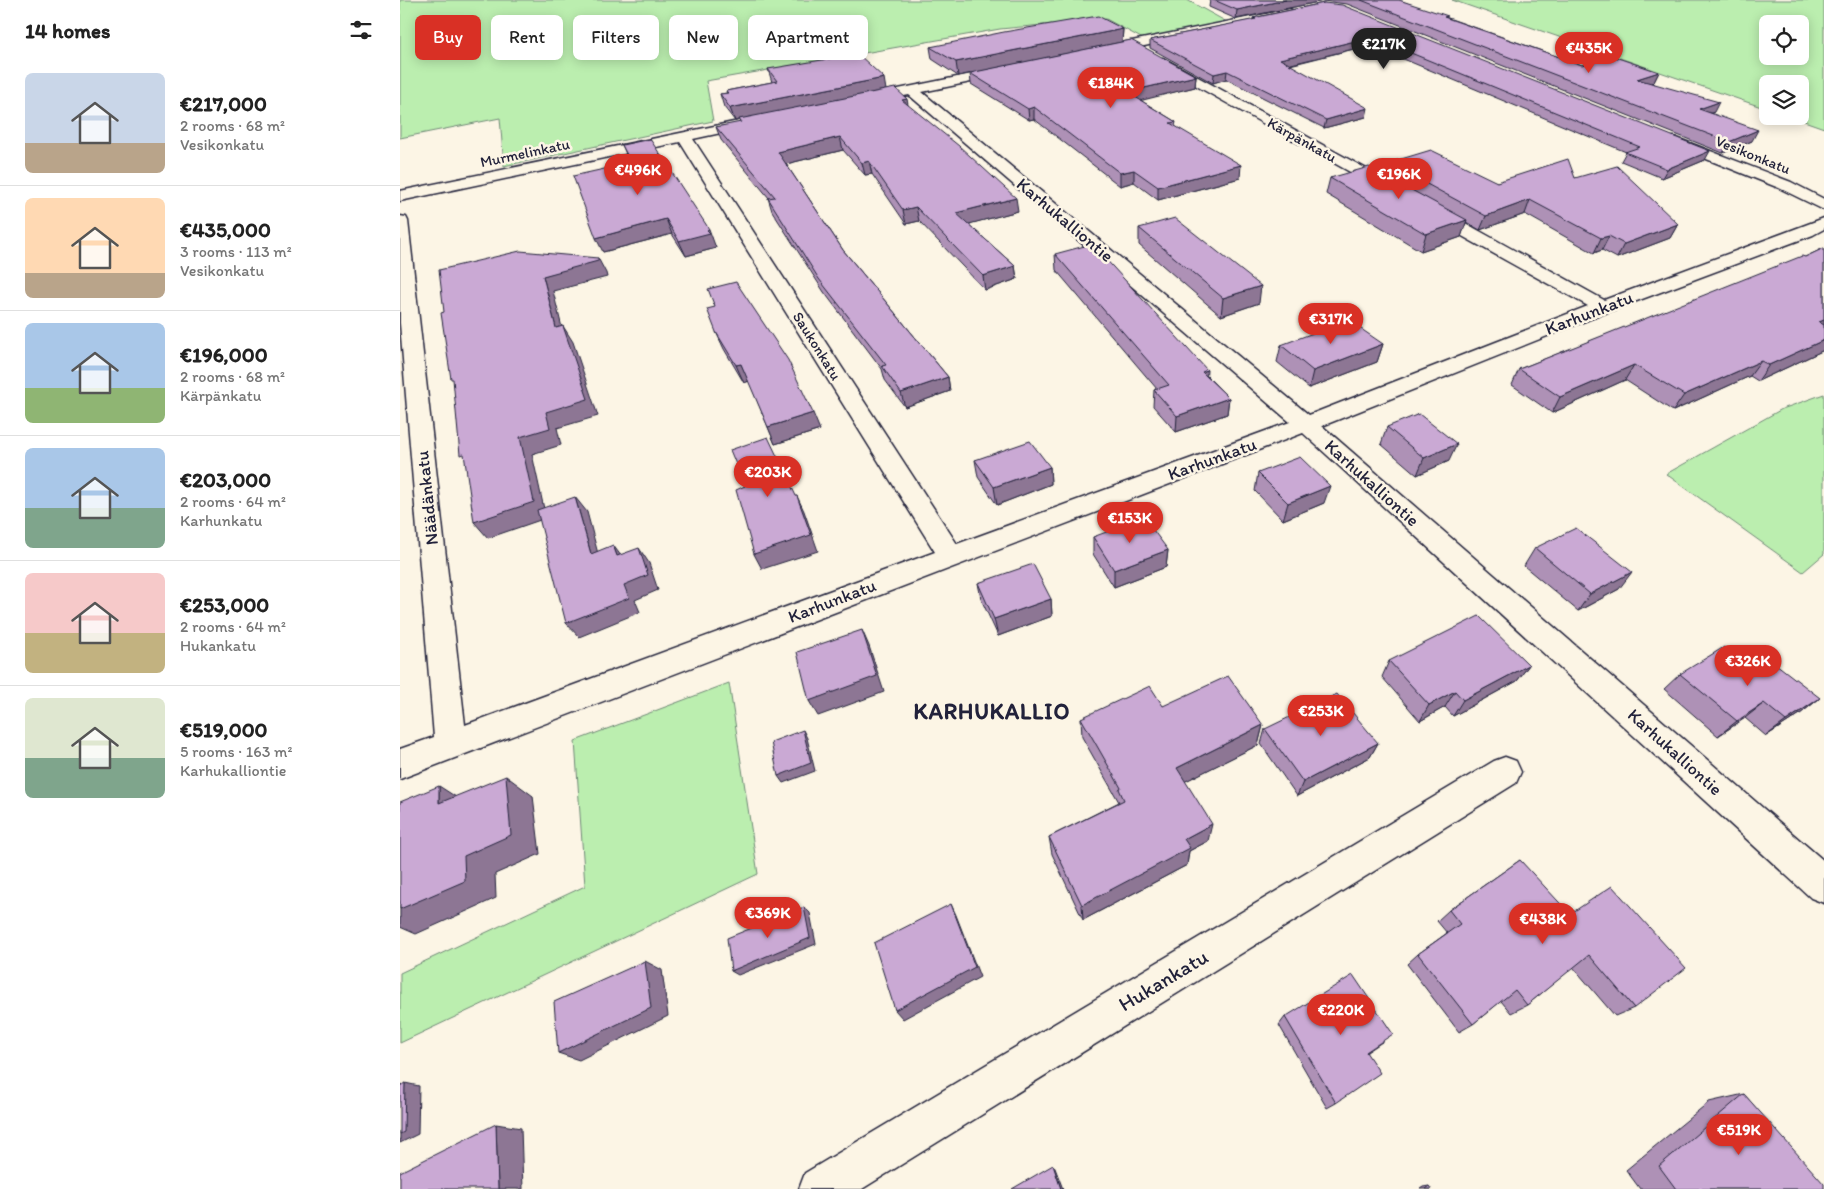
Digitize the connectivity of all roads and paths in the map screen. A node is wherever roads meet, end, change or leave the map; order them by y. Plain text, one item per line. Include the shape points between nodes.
1 (1303, 9) edge
2 (1132, 45) junction
3 (1084, 55) edge
4 (1018, 69) edge
5 (913, 91) junction
6 (846, 104) edge
7 (770, 119) edge
8 (1658, 134) edge
9 (684, 136) junction
10 (400, 196) edge
11 (1402, 196) edge
12 (1420, 205) edge
13 (1824, 205) edge
14 (400, 221) edge
15 (1824, 223) edge
16 (1603, 307) junction
17 (1306, 424) junction
18 (951, 556) junction
19 (451, 745) junction
20 (400, 764) edge
21 (1505, 772) dead end
22 (1824, 885) edge
23 (821, 1189) edge

1 - 2 street
2 - 3 street
2 - 11 street, Kärpänkatu
4 - 5 street
5 - 6 street
5 - 17 street, Karhukalliontie
7 - 9 street, Murmelinkatu
8 - 13 street, Vesikonkatu via 1785,185
9 - 10 street, Murmelinkatu
9 - 18 street, Saukonkatu
12 - 16 street
14 - 19 street, Näädänkatu
15 - 16 street, Karhunkatu
16 - 17 street, Karhunkatu
17 - 18 street, Karhunkatu
17 - 22 street, Karhukalliontie
18 - 19 street, Karhunkatu
19 - 20 street, Karhunkatu
21 - 23 street, Hukankatu

